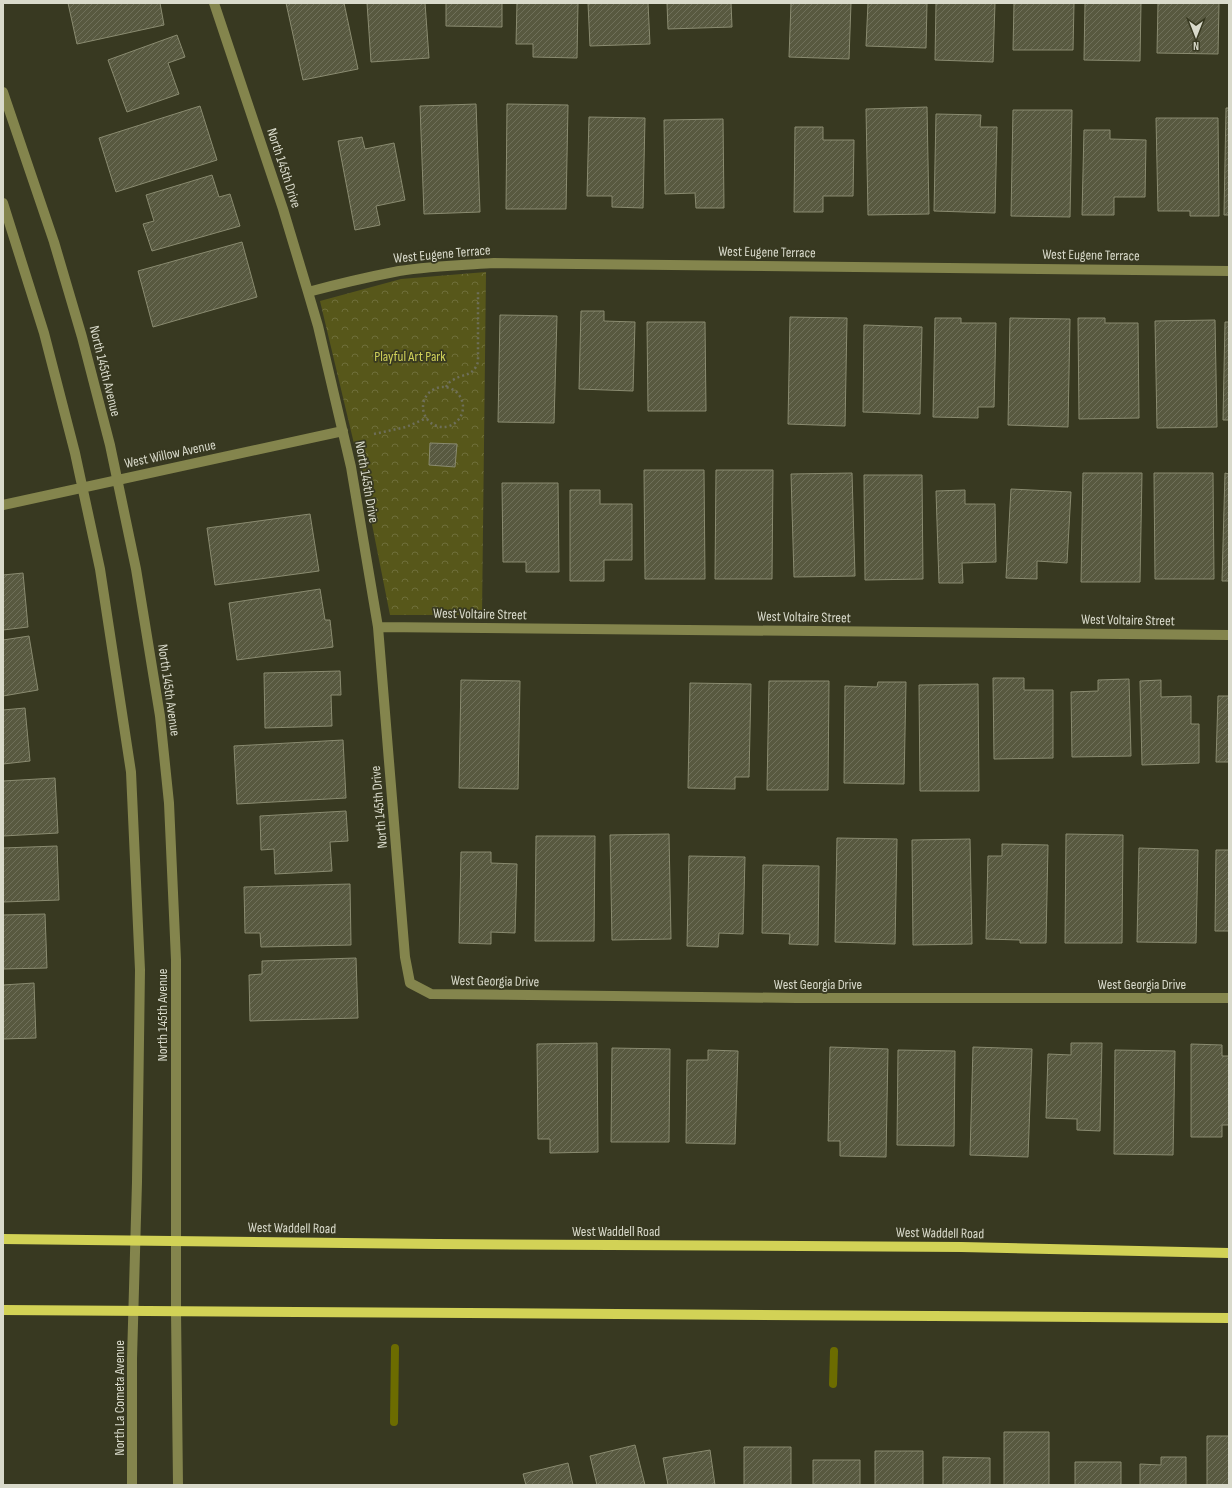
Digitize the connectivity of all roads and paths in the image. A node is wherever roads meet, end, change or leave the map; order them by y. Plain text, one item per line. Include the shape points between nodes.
1 (214, 3) edge
2 (3, 92) edge
3 (3, 203) edge
4 (1229, 271) edge
5 (308, 292) junction
6 (478, 292) dead end
7 (445, 387) junction
8 (427, 418) junction
9 (343, 431) junction
10 (374, 434) dead end
11 (118, 480) junction
12 (82, 488) junction
13 (3, 505) edge
14 (378, 627) junction
15 (1229, 635) edge
16 (410, 983) joint
17 (1229, 998) edge
18 (3, 1239) edge
19 (136, 1240) junction
20 (176, 1240) junction
21 (1229, 1253) edge
22 (3, 1310) edge
23 (134, 1311) junction
24 (176, 1311) junction
25 (1229, 1318) edge
26 (132, 1485) edge
27 (178, 1485) edge

1 - 5 street, North 145th Drive
2 - 11 street, North 145th Avenue via 59,257 82,336
3 - 12 street, North 145th Avenue via 44,333
4 - 5 street, West Eugene Terrace via 494,263 400,271
5 - 9 street, North 145th Drive
6 - 7 path via 476,368 471,373 452,380
7 - 8 path via 436,388 426,396 422,408
7 - 8 path via 460,396 461,415 446,426 433,424
8 - 10 path via 406,427
9 - 11 street, West Willow Avenue
9 - 14 street, North 145th Drive
11 - 12 street, West Willow Avenue
11 - 20 street, North 145th Avenue via 136,568 160,716 169,803 176,960
12 - 13 street, West Willow Avenue
12 - 19 street, North 145th Avenue via 100,568 131,772 140,970
14 - 15 street, West Voltaire Street
14 - 16 street, North 145th Drive via 405,957
16 - 17 street, West Georgia Drive via 431,994 798,998
18 - 19 main road, West Waddell Road
19 - 20 main road, West Waddell Road
19 - 23 street, North 145th Avenue
20 - 21 main road, West Waddell Road via 961,1247
20 - 24 street, North 145th Avenue
22 - 23 main road
23 - 24 main road
23 - 26 street, North La Cometa Avenue
24 - 25 main road
24 - 27 street

